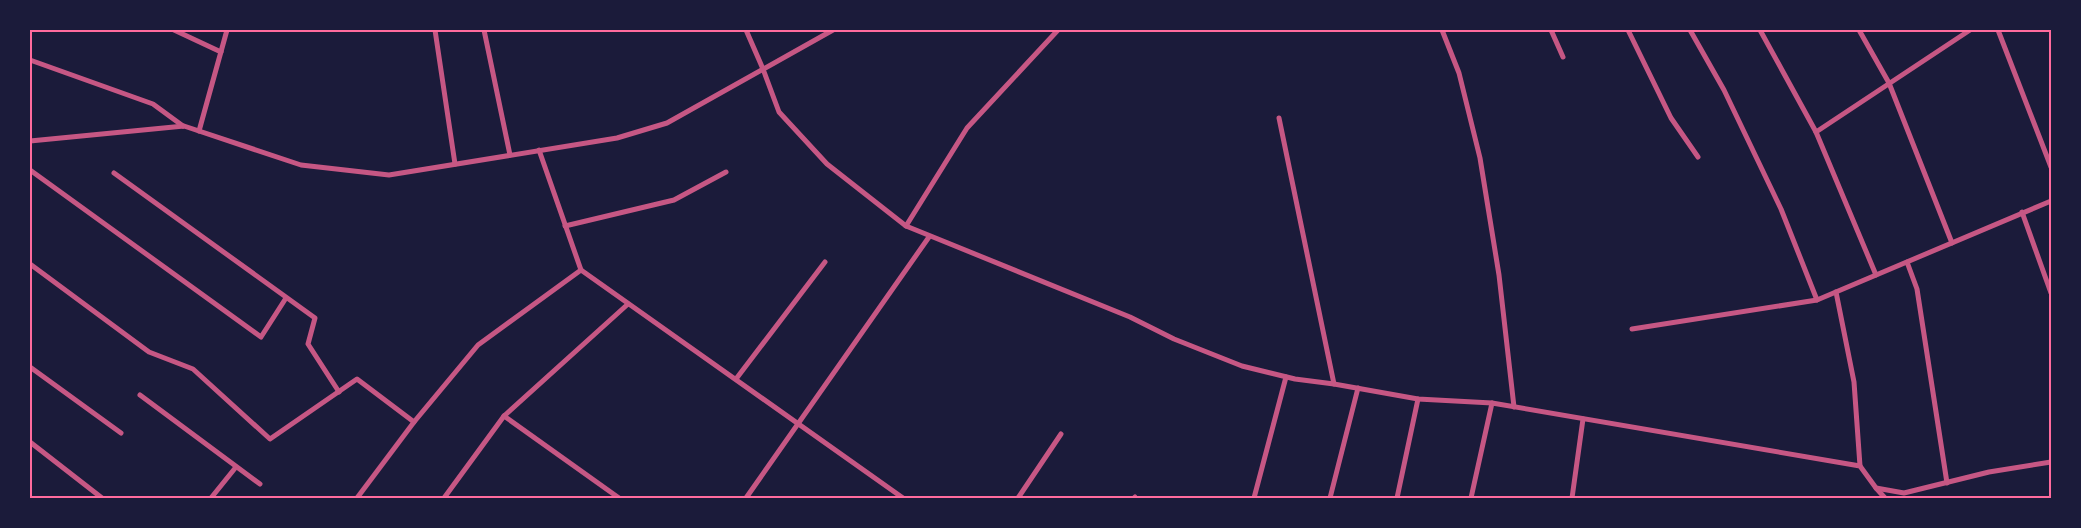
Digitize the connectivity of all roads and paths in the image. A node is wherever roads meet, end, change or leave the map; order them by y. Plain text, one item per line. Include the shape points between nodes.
1 (174, 30) edge
2 (227, 30) edge
3 (435, 30) edge
4 (484, 30) edge
5 (746, 30) edge
6 (833, 30) edge
7 (1058, 30) edge
8 (1442, 30) edge
9 (1551, 30) edge
10 (1628, 30) edge
11 (1690, 30) edge
12 (1760, 30) edge
13 (1859, 30) edge
14 (1970, 30) edge
15 (1998, 30) edge
16 (220, 52) junction
17 (1563, 57) dead end
18 (30, 60) edge
19 (763, 69) junction
20 (1889, 83) junction
21 (1279, 118) dead end
22 (184, 126) junction
23 (199, 131) junction
24 (1816, 132) junction
25 (30, 141) edge
26 (538, 150) junction
27 (510, 155) junction
28 (1698, 157) dead end
29 (456, 164) junction
30 (2051, 167) edge
31 (30, 170) edge
32 (726, 172) dead end
33 (114, 174) dead end
34 (2051, 201) edge
35 (2022, 212) junction
36 (565, 226) junction
37 (906, 226) junction
38 (929, 237) junction
39 (1952, 242) junction
40 (825, 262) dead end
41 (1907, 262) junction
42 (30, 264) edge
43 (581, 270) junction
44 (1876, 275) junction
45 (1836, 292) junction
46 (2051, 293) edge
47 (286, 298) junction
48 (1817, 300) junction
49 (628, 304) junction
50 (1632, 329) dead end
51 (30, 367) edge
52 (1286, 377) junction
53 (736, 379) junction
54 (1334, 384) junction
55 (1358, 388) junction
56 (339, 392) junction
57 (140, 395) dead end
58 (1418, 399) junction
59 (1492, 403) junction
60 (1514, 407) junction
61 (504, 416) junction
62 (1583, 419) junction
63 (414, 422) junction
64 (799, 424) junction
65 (121, 433) dead end
66 (1061, 434) dead end
67 (30, 442) edge
68 (2051, 462) edge
69 (1860, 466) junction
70 (236, 467) junction
71 (1947, 483) junction
72 (260, 484) dead end
73 (1876, 488) junction
74 (102, 498) edge
75 (212, 498) edge
76 (357, 498) edge
77 (444, 498) edge
78 (619, 498) edge
79 (746, 498) edge
80 (903, 498) edge
81 (1018, 498) edge
82 (1254, 498) edge
83 (1330, 498) edge
84 (1397, 498) edge
85 (1471, 498) edge
86 (1572, 498) edge
87 (1884, 498) edge

1 - 16 street
2 - 16 street
3 - 29 street
4 - 27 street
5 - 19 street
6 - 19 street
7 - 37 street via 966,128
8 - 60 street via 1459,73 1480,158 1499,275
9 - 17 street
10 - 28 street via 1671,118
11 - 48 street via 1724,90 1781,209
12 - 24 street
13 - 20 street
14 - 20 street
15 - 30 street
16 - 23 street
18 - 22 street via 152,104
19 - 26 street via 667,123 617,138
19 - 37 street via 779,112 827,164
20 - 24 street
20 - 39 street
21 - 54 street
22 - 23 street
22 - 25 street
23 - 29 street via 301,164 389,174
24 - 44 street
26 - 27 street
26 - 36 street
27 - 29 street
31 - 47 street via 261,337
32 - 36 street via 674,200
33 - 47 street
34 - 35 street
35 - 39 street
35 - 46 street
36 - 43 street
37 - 38 street
38 - 52 street via 1130,317 1174,339 1242,366
38 - 64 street
39 - 41 street
40 - 53 street
41 - 44 street
41 - 71 street via 1917,289
42 - 56 street via 149,352 193,369 270,439
43 - 49 street
43 - 63 street via 478,345
44 - 45 street
45 - 48 street
45 - 69 street via 1854,382
47 - 56 street via 315,318 308,344
48 - 50 street
49 - 53 street
49 - 61 street
51 - 65 street
52 - 54 street
52 - 82 street
53 - 64 street
54 - 55 street
55 - 58 street
55 - 83 street
56 - 63 street via 357,379
57 - 70 street
58 - 59 street
58 - 84 street
59 - 60 street
59 - 85 street
60 - 62 street
61 - 77 street
61 - 78 street
62 - 69 street
62 - 86 street
63 - 76 street
64 - 79 street
64 - 80 street
66 - 81 street
67 - 74 street
68 - 71 street
69 - 73 street
70 - 72 street
70 - 75 street
71 - 73 street via 1904,493
73 - 87 street

